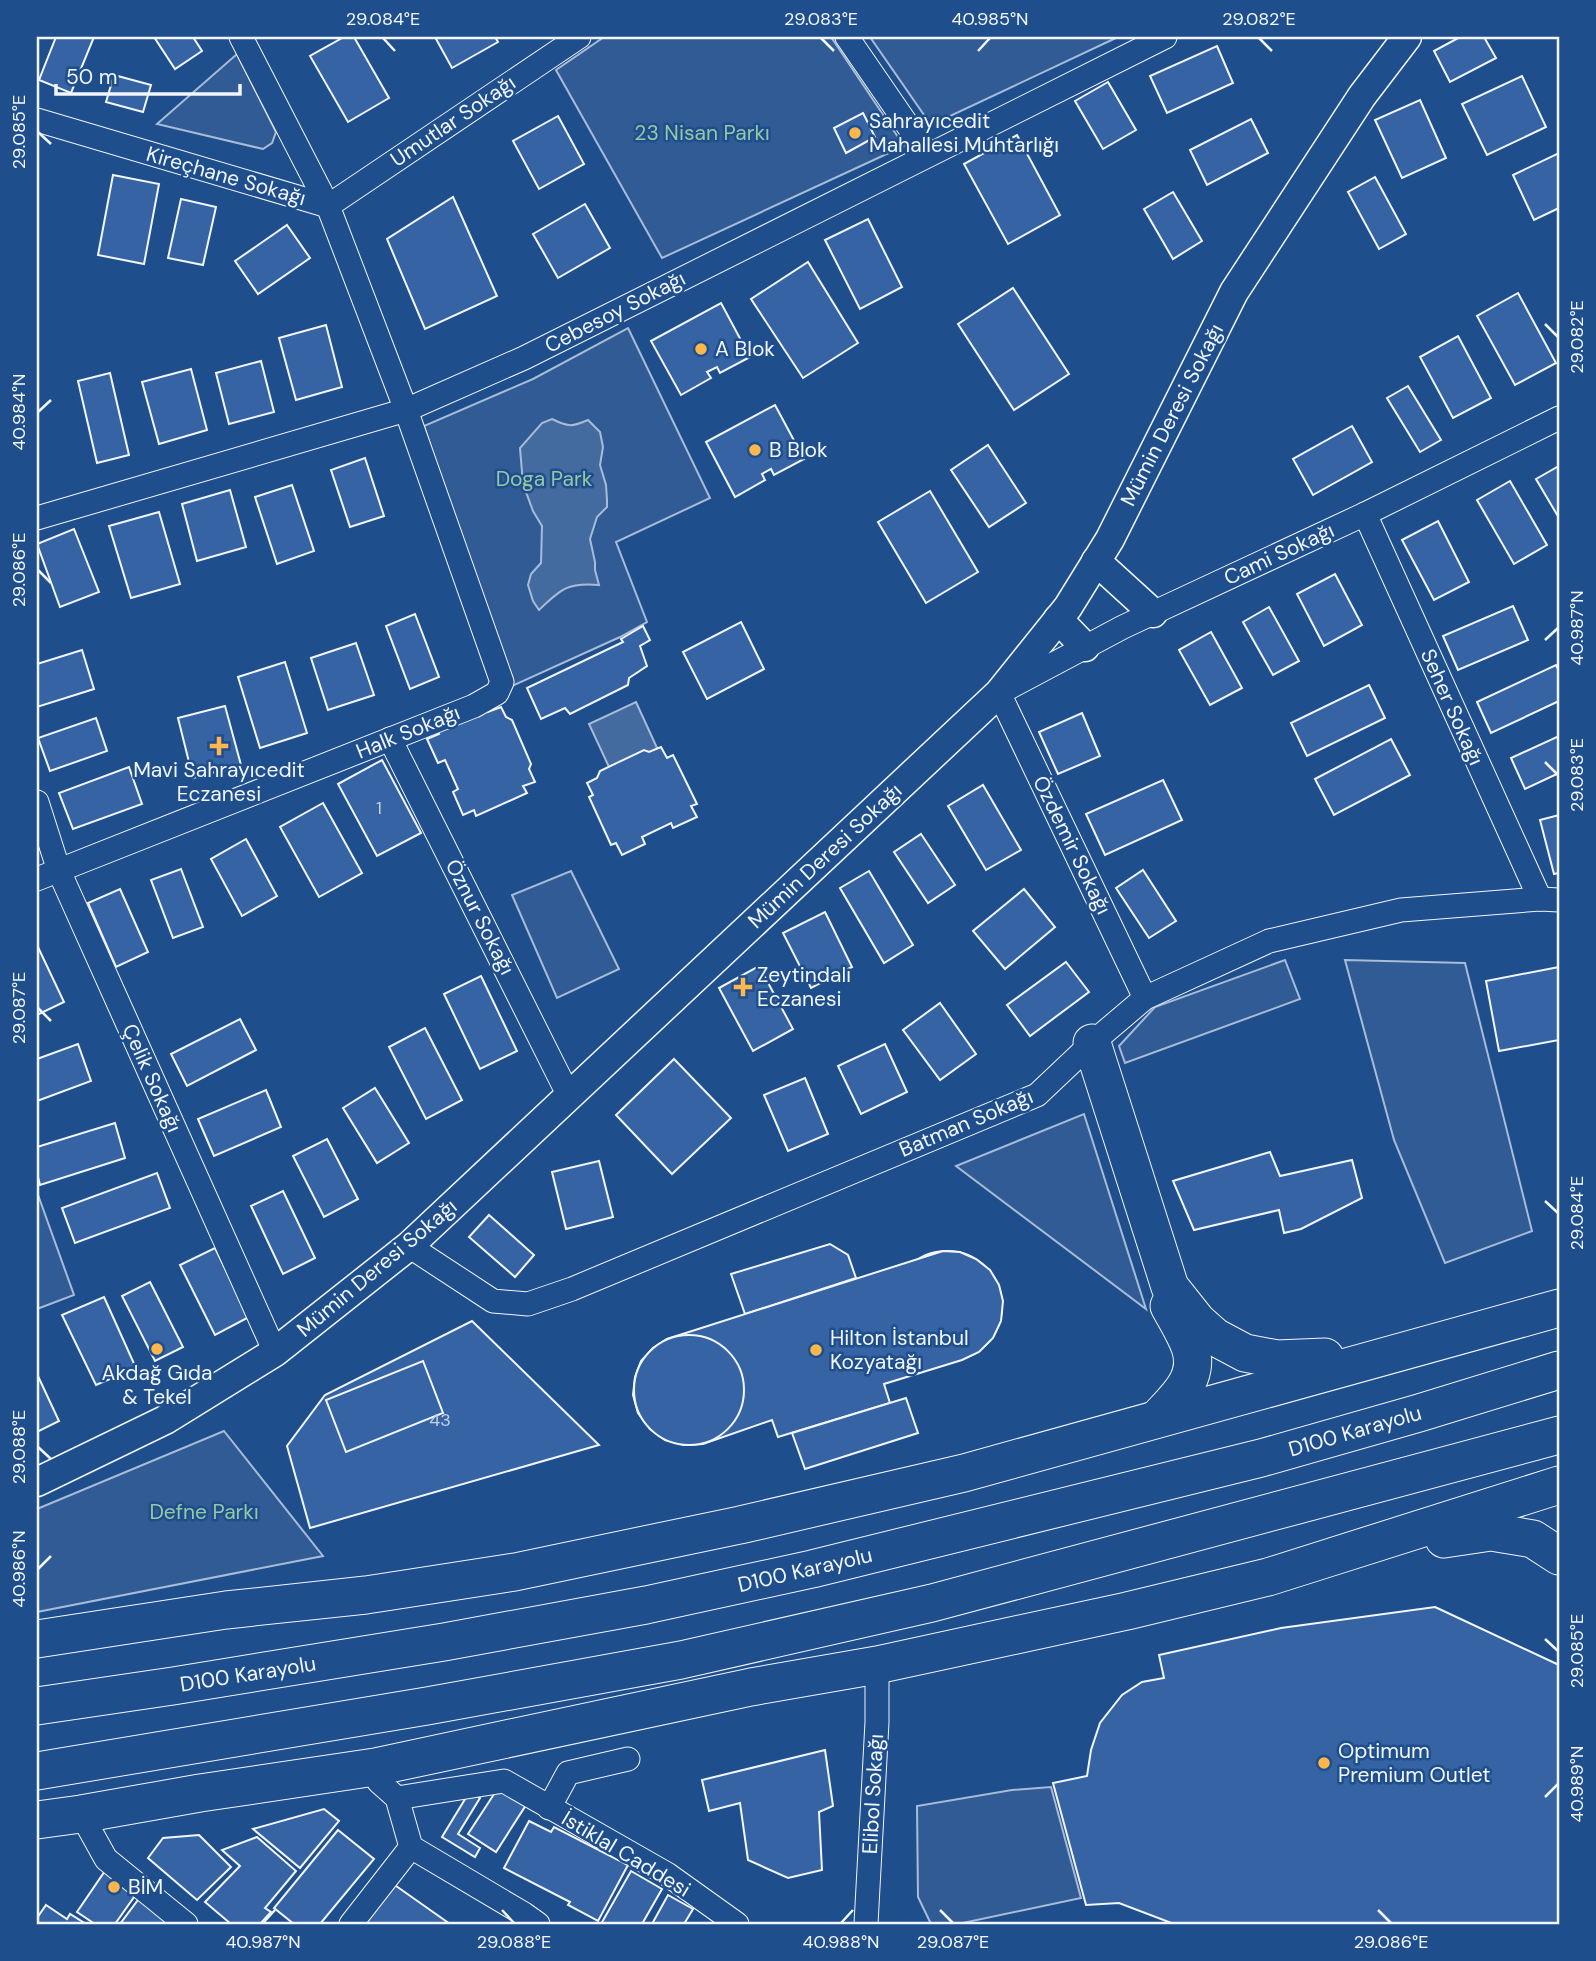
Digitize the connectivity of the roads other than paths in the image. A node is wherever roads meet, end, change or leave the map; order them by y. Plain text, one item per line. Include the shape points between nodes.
1 (242, 37) edge
2 (579, 37) edge
3 (847, 37) edge
4 (1165, 37) edge
5 (1407, 37) edge
6 (37, 120) edge
7 (928, 155) junction
8 (328, 206) junction
9 (406, 410) junction
10 (1559, 418) edge
11 (1365, 514) junction
12 (37, 518) edge
13 (1097, 561) junction
14 (1153, 613) junction
15 (1058, 619) junction
16 (1085, 647) junction
17 (999, 693) junction
18 (390, 739) junction
19 (37, 802) edge
20 (59, 871) junction
21 (37, 879) edge
22 (1550, 900) edge
23 (1145, 998) junction
24 (1086, 1049) junction
25 (569, 1096) junction
26 (409, 1246) junction
27 (1157, 1268) junction
28 (1559, 1308) edge
29 (275, 1352) junction
30 (1386, 1356) junction
31 (1559, 1370) edge
32 (1157, 1419) junction
33 (1559, 1435) edge
34 (37, 1480) edge
35 (1547, 1489) edge
36 (1491, 1532) junction
37 (1343, 1553) junction
38 (1559, 1556) edge
39 (44, 1636) edge
40 (877, 1665) junction
41 (37, 1706) edge
42 (534, 1732) junction
43 (628, 1759) dead end
44 (374, 1767) junction
45 (37, 1770) edge
46 (37, 1791) edge
47 (397, 1798) junction
48 (550, 1808) junction
49 (81, 1814) junction
50 (37, 1820) edge
51 (411, 1847) junction
52 (525, 1921) edge
53 (186, 1924) edge
54 (351, 1924) edge
55 (737, 1924) edge
56 (866, 1924) edge

1 - 8 street
2 - 8 street, Umutlar Sokağı
3 - 7 street
4 - 7 street, Cebesoy Sokağı
5 - 13 street, Mümin Deresi Sokağı via 1362,96 1234,292
6 - 8 street, Kireçhane Sokağı
7 - 9 street, Cebesoy Sokağı via 524,358
8 - 9 street, Kireçhane Sokağı
9 - 12 street, Cebesoy Sokağı
9 - 18 street, Halk Sokağı via 502,682 492,698
10 - 11 street, Cami Sokağı
11 - 14 street, Cami Sokağı
11 - 22 street, Seher Sokağı
13 - 14 street
13 - 15 street, Mümin Deresi Sokağı
14 - 16 street, Cami Sokağı
15 - 16 street
15 - 17 street, Mümin Deresi Sokağı
16 - 17 street, Cami Sokağı
17 - 23 street, Özdemir Sokağı
17 - 25 street, Mümin Deresi Sokağı
18 - 20 street, Halk Sokağı
18 - 25 street, Öznur Sokağı
19 - 20 street, Çelik Sokağı
20 - 21 street, Halk Sokağı
20 - 29 street, Çelik Sokağı
22 - 23 street, Batman Sokağı via 1401,910 1269,941
23 - 24 street, Batman Sokağı
24 - 26 street, Batman Sokağı via 1037,1096 528,1304 492,1301
24 - 27 highway
25 - 26 street, Mümin Deresi Sokağı
26 - 29 street, Mümin Deresi Sokağı
27 - 30 highway via 1196,1321 1245,1353 1277,1359
27 - 32 highway via 1192,1357 1192,1373 1185,1388
28 - 30 highway
29 - 34 street, Mümin Deresi Sokağı via 165,1420
30 - 32 highway
31 - 41 highway, D100 Karayolu via 1261,1458 812,1569 444,1642
32 - 39 highway via 951,1476 514,1572
33 - 45 highway via 932,1603 681,1660
35 - 36 highway via 1506,1509 1493,1519
35 - 37 highway
36 - 37 highway
36 - 38 highway via 1533,1539
37 - 40 highway via 1268,1577
40 - 42 highway
40 - 56 street, Elibol Sokağı
42 - 44 highway
42 - 46 highway via 462,1735
43 - 48 street, İstiklal Caddesi via 568,1773
44 - 47 street via 379,1782
44 - 49 highway
47 - 48 street, İstiklal Caddesi via 504,1781
47 - 51 street
48 - 55 street, İstiklal Caddesi via 667,1874
49 - 50 highway
49 - 53 street via 106,1859
51 - 52 street
51 - 54 street

